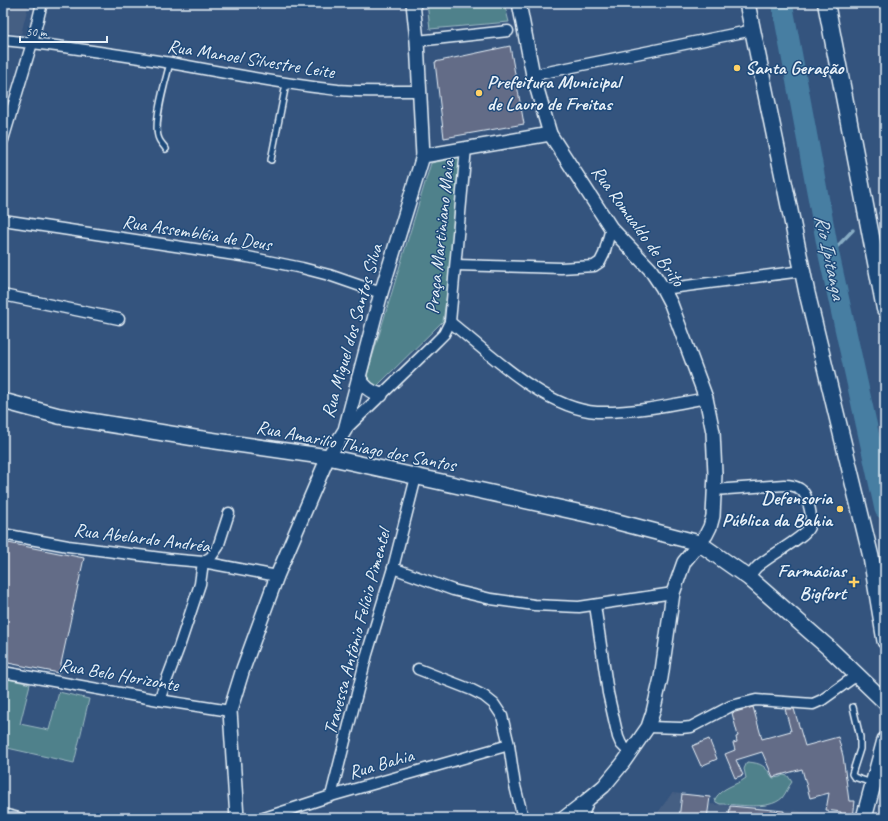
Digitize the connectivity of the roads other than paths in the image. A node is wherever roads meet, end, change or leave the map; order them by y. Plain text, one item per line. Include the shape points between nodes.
1 (42, 3) edge
2 (413, 3) edge
3 (519, 3) edge
4 (747, 3) edge
5 (826, 3) edge
6 (753, 30) junction
7 (508, 31) dead end
8 (3, 40) edge
9 (417, 41) junction
10 (32, 43) junction
11 (170, 63) junction
12 (533, 75) junction
13 (286, 84) junction
14 (419, 91) junction
15 (4, 129) edge
16 (550, 134) junction
17 (3, 140) edge
18 (466, 148) junction
19 (166, 149) dead end
20 (423, 156) junction
21 (271, 160) dead end
22 (3, 220) edge
23 (611, 228) junction
24 (456, 265) junction
25 (802, 271) junction
26 (663, 289) junction
27 (382, 293) junction
28 (3, 295) edge
29 (885, 309) edge
30 (119, 319) dead end
31 (450, 322) junction
32 (359, 377) junction
33 (381, 395) junction
34 (706, 398) junction
35 (3, 401) edge
36 (345, 430) junction
37 (328, 457) junction
38 (416, 477) junction
39 (714, 490) junction
40 (229, 513) dead end
41 (3, 534) edge
42 (699, 543) junction
43 (203, 562) junction
44 (393, 568) junction
45 (277, 576) junction
46 (749, 578) junction
47 (672, 593) junction
48 (595, 606) junction
49 (885, 641) edge
50 (418, 669) dead end
51 (3, 672) edge
52 (857, 675) junction
53 (158, 700) junction
54 (885, 702) edge
55 (853, 708) dead end
56 (230, 711) junction
57 (648, 727) junction
58 (885, 740) edge
59 (509, 745) junction
60 (630, 753) junction
61 (873, 783) junction
62 (332, 796) junction
63 (589, 799) junction
64 (3, 814) edge
65 (19, 818) edge
66 (237, 818) edge
67 (264, 818) edge
68 (523, 818) edge
69 (564, 818) edge
70 (582, 818) edge
71 (864, 818) edge

1 - 10 street
2 - 9 street, Rua Miguel dos Santos Silva
3 - 12 street, Rua Romualdo de Brito
4 - 6 main road
5 - 29 main road
6 - 12 street
6 - 25 main road
7 - 9 street
8 - 10 street, Rua Manoel Silvestre Leite
9 - 14 street, Rua Miguel dos Santos Silva
10 - 11 street, Rua Manoel Silvestre Leite
10 - 15 street
11 - 13 street, Rua Manoel Silvestre Leite
11 - 19 lane via 157,129 158,139
12 - 16 street, Rua Romualdo de Brito
13 - 14 street, Rua Manoel Silvestre Leite via 340,90
13 - 21 lane
14 - 20 street, Rua Miguel dos Santos Silva
15 - 17 street
16 - 18 street
16 - 23 street, Rua Romualdo de Brito
18 - 20 street
18 - 24 street, Praça Martiniano Maia
20 - 27 street, Rua Miguel dos Santos Silva
22 - 27 street, Rua Assembléia de Deus via 248,257 329,275
23 - 24 street via 604,254 600,262 594,266 561,268
23 - 26 street, Rua Romualdo de Brito via 650,269
24 - 31 street, Praça Martiniano Maia
25 - 26 street
25 - 49 main road via 871,557
26 - 34 street, Rua Romualdo de Brito
27 - 32 street, Rua Miguel dos Santos Silva
28 - 30 street
31 - 33 street, Praça Martiniano Maia via 444,334
31 - 34 street via 529,384 553,399 573,407 596,412 656,407
32 - 33 street via 367,389
32 - 36 street, Rua Miguel dos Santos Silva
33 - 36 street, Praça Martiniano Maia
34 - 39 street, Rua Romualdo de Brito via 713,432
35 - 37 main road, Rua Amarilio Thiago dos Santos via 59,416
36 - 37 street, Rua Miguel dos Santos Silva
37 - 38 main road, Rua Amarilio Thiago dos Santos
37 - 45 street, Rua Miguel dos Santos Silva
38 - 42 main road, Rua Amarilio Thiago dos Santos via 591,515
38 - 44 street, Travessa Antônio Felício Pimentel
39 - 42 street, Rua Romualdo de Brito via 710,527
39 - 46 street via 794,485 803,490 807,498 811,520 809,528 757,567
40 - 43 street via 218,547 211,557
41 - 43 street, Rua Abelardo Andréa via 84,548
42 - 46 main road
42 - 47 street, Rua Romualdo de Brito via 684,562
43 - 45 street, Rua Abelardo Andréa
43 - 53 street via 200,584
44 - 48 street via 453,590 491,599 534,605
44 - 62 street, Travessa Antônio Felício Pimentel via 367,654
45 - 56 street, Rua Miguel dos Santos Silva
46 - 52 main road
47 - 48 street
47 - 57 street, Rua Romualdo de Brito via 661,678
48 - 60 street via 608,693 618,737
50 - 59 street via 472,690 494,704 502,716
51 - 53 street, Rua Belo Horizonte
52 - 54 main road
52 - 57 street via 813,704 756,700 731,706 691,727
53 - 56 street, Rua Belo Horizonte
55 - 61 lane via 860,737 860,749 852,774
56 - 66 street, Rua Miguel dos Santos Silva
57 - 60 street, Rua Romualdo de Brito
58 - 61 main road
59 - 62 street, Rua Bahia
59 - 68 street
60 - 63 street, Rua Romualdo de Brito via 604,786
61 - 71 main road
62 - 67 street, Rua Bahia
63 - 69 street, Rua Romualdo de Brito
63 - 70 street
64 - 65 street

